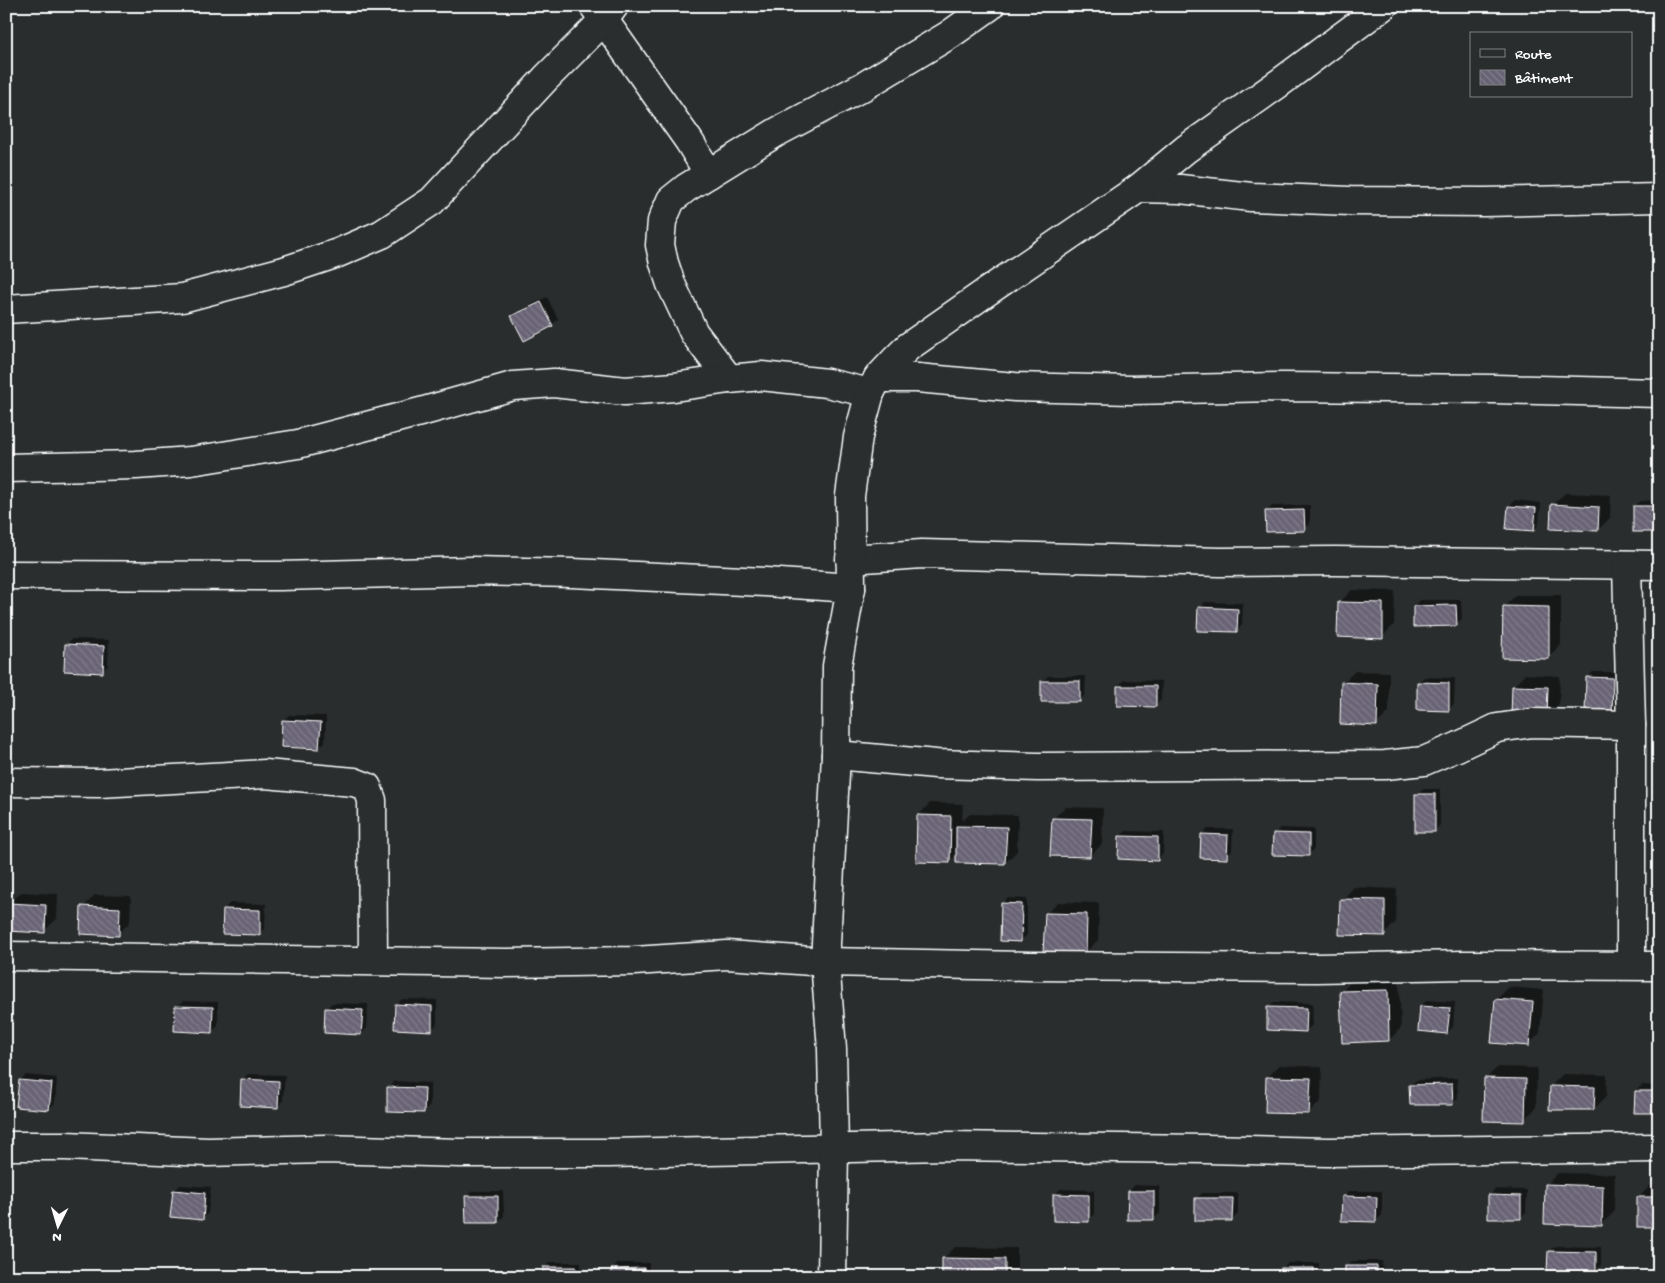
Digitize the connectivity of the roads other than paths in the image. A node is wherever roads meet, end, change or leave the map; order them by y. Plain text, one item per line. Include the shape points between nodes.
1 (990, 6) edge
2 (1383, 6) edge
3 (604, 11) edge
4 (709, 174) junction
5 (1139, 188) junction
6 (1659, 198) edge
7 (6, 309) edge
8 (730, 379) junction
9 (874, 386) junction
10 (1659, 393) edge
11 (6, 468) edge
12 (850, 558) junction
13 (1627, 565) junction
14 (1659, 565) edge
15 (6, 575) edge
16 (851, 588) junction
17 (1631, 726) junction
18 (836, 755) junction
19 (6, 782) edge
20 (6, 956) edge
21 (373, 960) junction
22 (825, 962) junction
23 (1631, 965) junction
24 (1659, 966) edge
25 (6, 1146) edge
26 (834, 1148) junction
27 (1659, 1148) edge
28 (832, 1277) edge

1 - 4 street via 949,35 864,86 777,132
2 - 5 street via 1186,149
3 - 4 street
3 - 7 street via 432,201 382,234 293,268 182,298
4 - 8 street via 671,200 662,221 660,245 671,284 694,333
5 - 6 street via 1350,201
5 - 9 street via 908,347
8 - 9 street via 761,376
8 - 11 street via 625,391 554,383 513,386 306,441 241,453 136,465
9 - 10 street via 918,378 1014,387 1131,390 1494,388
9 - 12 street via 858,437 850,496
12 - 13 street via 922,554 1220,562
12 - 16 street
13 - 14 street
13 - 17 street
15 - 16 street via 280,576 481,571
16 - 18 street via 837,666
17 - 18 street via 1532,723 1497,728 1424,761 1385,765 1038,767 936,764
17 - 23 street
18 - 22 street
19 - 21 street via 99,783 264,774 354,782 367,787 372,800
20 - 21 street
21 - 22 street via 507,963 634,961 728,955
22 - 23 street via 1220,967
22 - 26 street via 832,1049
23 - 24 street
25 - 26 street via 208,1152 326,1149 460,1153
26 - 27 street via 1057,1147 1328,1152
26 - 28 street

